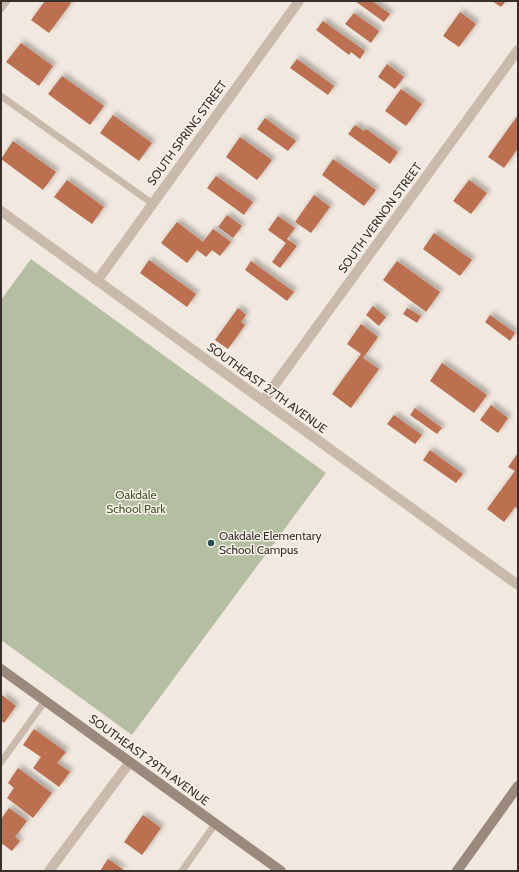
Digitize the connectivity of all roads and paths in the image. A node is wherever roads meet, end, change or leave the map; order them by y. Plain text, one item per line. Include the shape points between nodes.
1 (6, 1) edge
2 (299, 1) edge
3 (1, 9) edge
4 (518, 50) edge
5 (1, 96) edge
6 (153, 204) junction
7 (1, 211) edge
8 (97, 281) junction
9 (263, 401) junction
10 (518, 585) edge
11 (1, 669) edge
12 (45, 701) junction
13 (1, 762) edge
14 (130, 762) junction
15 (518, 786) edge
16 (215, 824) junction
17 (49, 871) edge
18 (182, 871) edge
19 (281, 871) edge
20 (456, 871) edge

1 - 3 lane
2 - 6 street, SOUTH SPRING STREET
4 - 9 street, SOUTH VERNON STREET
5 - 6 lane
6 - 8 street, SOUTH SPRING STREET
7 - 8 street, SOUTHEAST 27TH AVENUE
8 - 9 street, SOUTHEAST 27TH AVENUE
9 - 10 street, SOUTHEAST 27TH AVENUE
11 - 12 street, SOUTHEAST 29TH AVENUE
12 - 13 lane
12 - 14 street, SOUTHEAST 29TH AVENUE
14 - 16 street, SOUTHEAST 29TH AVENUE
14 - 17 street
15 - 20 street
16 - 18 lane
16 - 19 street, SOUTHEAST 29TH AVENUE

